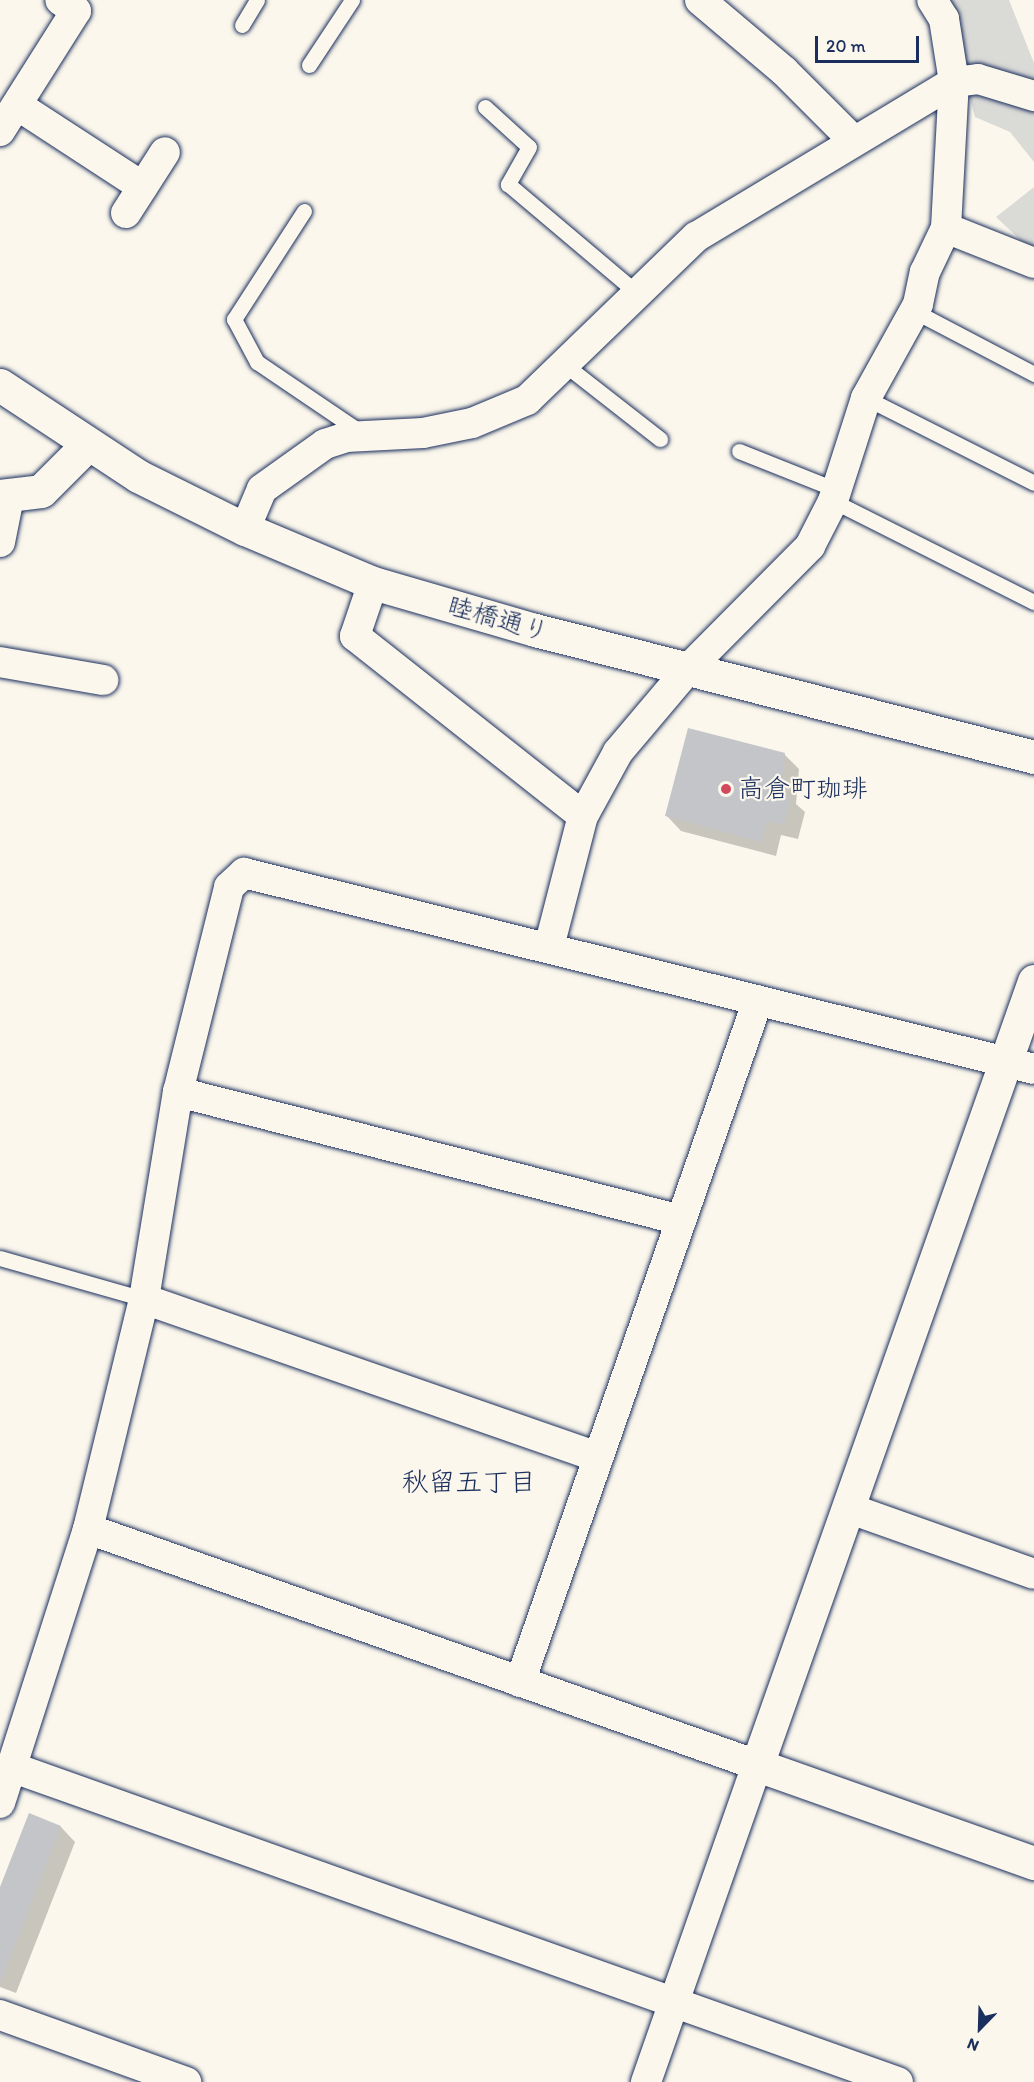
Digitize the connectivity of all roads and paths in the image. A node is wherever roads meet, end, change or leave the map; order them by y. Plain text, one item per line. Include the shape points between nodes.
1 (60, 0) edge
2 (257, 0) edge
3 (352, 0) edge
4 (700, 0) edge
5 (932, 0) edge
6 (242, 25) dead end
7 (309, 65) dead end
8 (954, 82) junction
9 (1034, 96) edge
10 (17, 105) junction
11 (485, 107) dead end
12 (0, 131) edge
13 (852, 140) junction
14 (165, 152) dead end
15 (143, 187) junction
16 (303, 211) dead end
17 (126, 213) dead end
18 (946, 228) junction
19 (1034, 263) edge
20 (636, 292) junction
21 (914, 311) junction
22 (564, 364) junction
23 (1034, 374) edge
24 (0, 385) edge
25 (866, 398) junction
26 (367, 436) junction
27 (660, 439) dead end
28 (86, 446) junction
29 (740, 451) dead end
30 (1034, 483) edge
31 (835, 495) junction
32 (4, 497) edge
33 (245, 530) junction
34 (0, 542) edge
35 (373, 583) junction
36 (1034, 602) edge
37 (0, 662) edge
38 (689, 668) junction
39 (103, 680) dead end
40 (1034, 757) edge
41 (584, 816) junction
42 (549, 946) junction
43 (1034, 981) edge
44 (758, 1000) junction
45 (1020, 1066) edge
46 (178, 1092) junction
47 (681, 1220) junction
48 (0, 1258) edge
49 (144, 1299) junction
50 (598, 1457) junction
51 (848, 1508) junction
52 (88, 1529) junction
53 (1034, 1574) edge
54 (520, 1682) junction
55 (757, 1765) junction
56 (14, 1768) junction
57 (0, 1803) edge
58 (1034, 1863) edge
59 (673, 2002) junction
60 (0, 2015) edge
61 (186, 2082) edge
62 (646, 2082) edge
63 (898, 2082) edge

1 - 10 street via 76,11
2 - 6 lane
3 - 7 lane
4 - 13 street via 784,71
5 - 8 street via 944,19
8 - 9 street via 978,79
8 - 13 street
8 - 18 street
10 - 12 street
10 - 15 street
11 - 20 lane via 530,147 508,184
13 - 20 street via 696,237
14 - 15 street
15 - 17 street
16 - 26 lane via 234,319 257,362
18 - 19 street
18 - 21 street
20 - 22 street
21 - 23 lane
21 - 25 street
22 - 26 street via 526,400 472,423 423,434
22 - 27 lane
24 - 28 main road, 睦橋通り
25 - 30 lane
25 - 31 street
26 - 33 street via 325,444 261,489
28 - 32 main road via 41,490
28 - 33 main road, 睦橋通り
29 - 31 lane
31 - 36 lane
31 - 38 street via 810,546
32 - 34 street
33 - 35 main road, 睦橋通り
35 - 38 main road, 睦橋通り
35 - 41 street via 355,636
37 - 39 street
38 - 40 main road, 睦橋通り
38 - 41 street via 618,752
41 - 42 street
42 - 44 street
42 - 46 street via 244,873 229,887
43 - 45 main road
44 - 45 street
44 - 47 street
45 - 51 main road
46 - 47 street
46 - 49 street
47 - 50 street
48 - 49 lane
49 - 50 street
49 - 52 street
50 - 54 street
51 - 53 street
51 - 55 main road
52 - 54 street
52 - 56 street
54 - 55 street
55 - 58 main road
55 - 59 street
56 - 57 street
56 - 59 street
59 - 62 street
59 - 63 street
60 - 61 street

